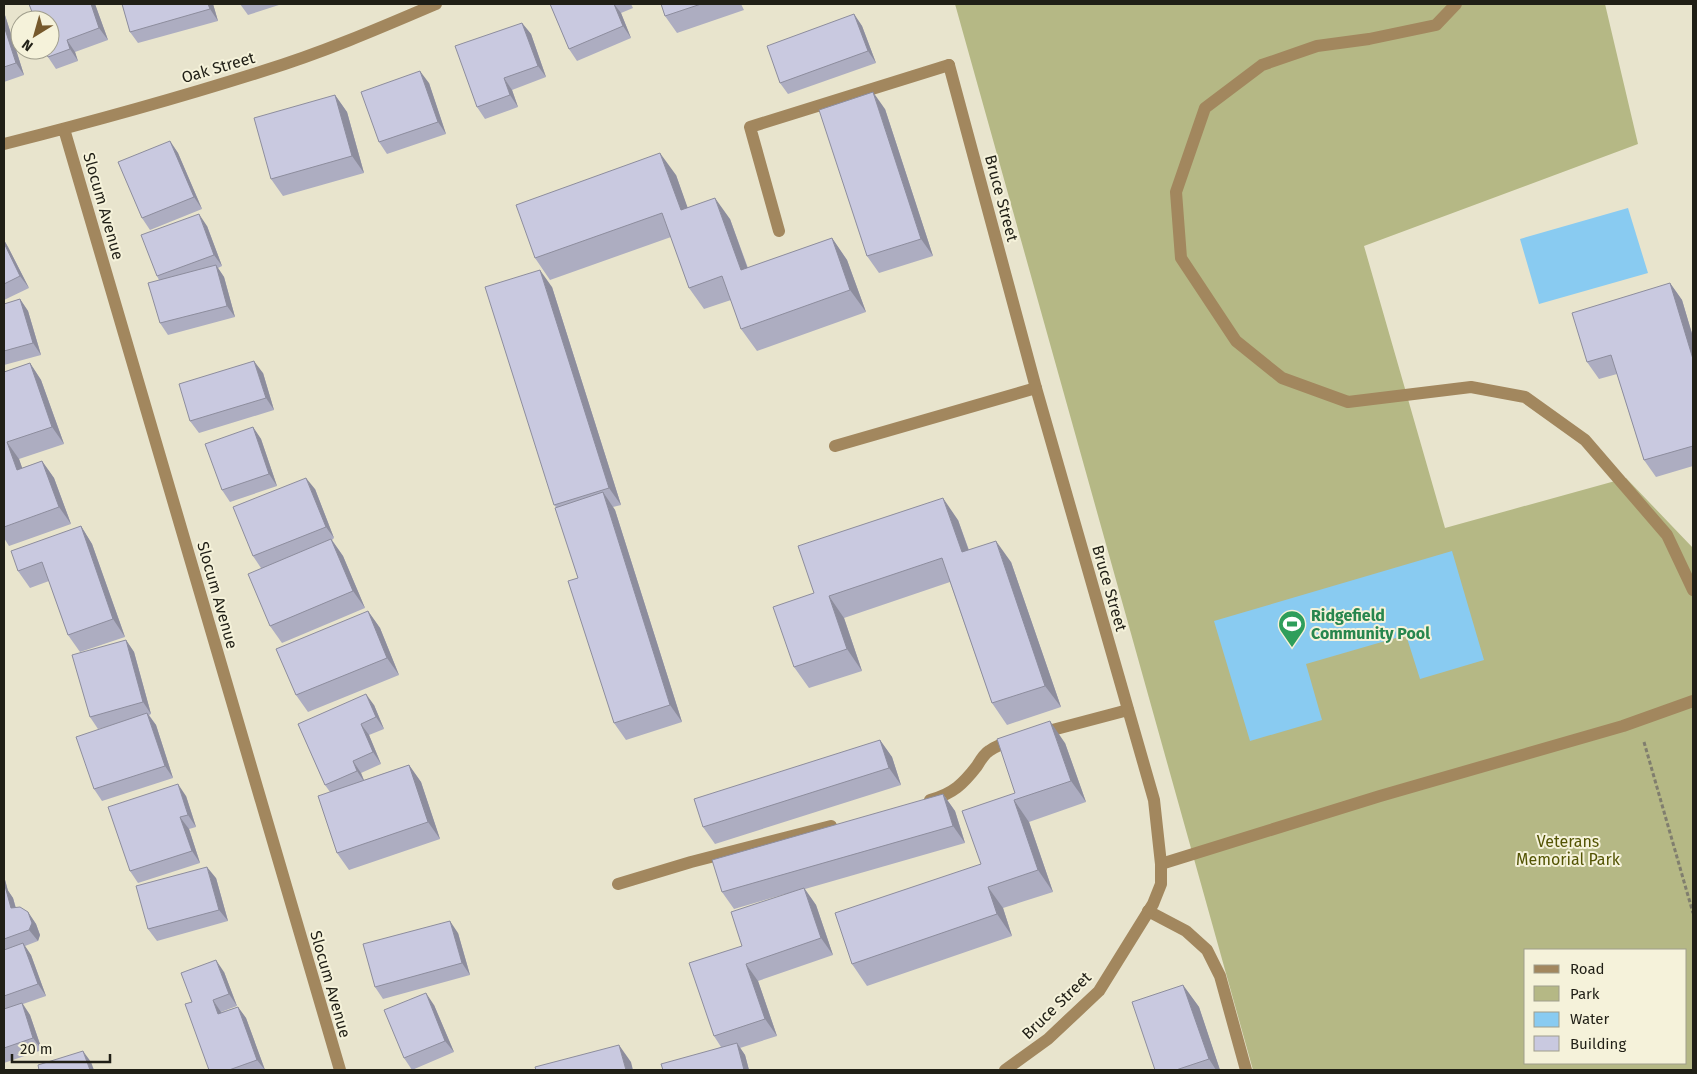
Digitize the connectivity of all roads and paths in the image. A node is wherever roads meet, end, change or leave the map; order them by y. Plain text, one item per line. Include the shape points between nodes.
1 (436, 4) edge
2 (1456, 4) edge
3 (64, 129) junction
4 (4, 144) edge
5 (779, 231) dead end
6 (1036, 388) junction
7 (835, 446) dead end
8 (1693, 590) edge
9 (1693, 701) edge
10 (1128, 710) junction
11 (1638, 720) junction
12 (923, 802) edge
13 (846, 822) edge
14 (1161, 864) junction
15 (618, 884) dead end
16 (1148, 912) junction
17 (1693, 913) edge
18 (340, 1070) edge
19 (1005, 1070) edge
20 (1246, 1070) edge

1 - 3 street, Oak Street via 264,71
2 - 8 street via 1436,24 1369,39 1317,46 1262,65 1205,108 1176,192 1181,258 1236,341 1282,378 1348,402 1470,387 1524,398 1585,440 1667,535
3 - 4 street, Oak Street
3 - 18 street, Slocum Avenue
5 - 6 street, Bruce Street via 750,127 949,65
6 - 7 street
6 - 10 street, Bruce Street
9 - 11 street
10 - 12 street via 1000,744 987,752 956,790
10 - 14 street, Bruce Street via 1154,800
11 - 14 street
11 - 17 path
13 - 15 street
14 - 16 street, Bruce Street via 1161,884
16 - 19 street, Bruce Street via 1099,991 1048,1039
16 - 20 street via 1186,931 1207,950 1220,976

